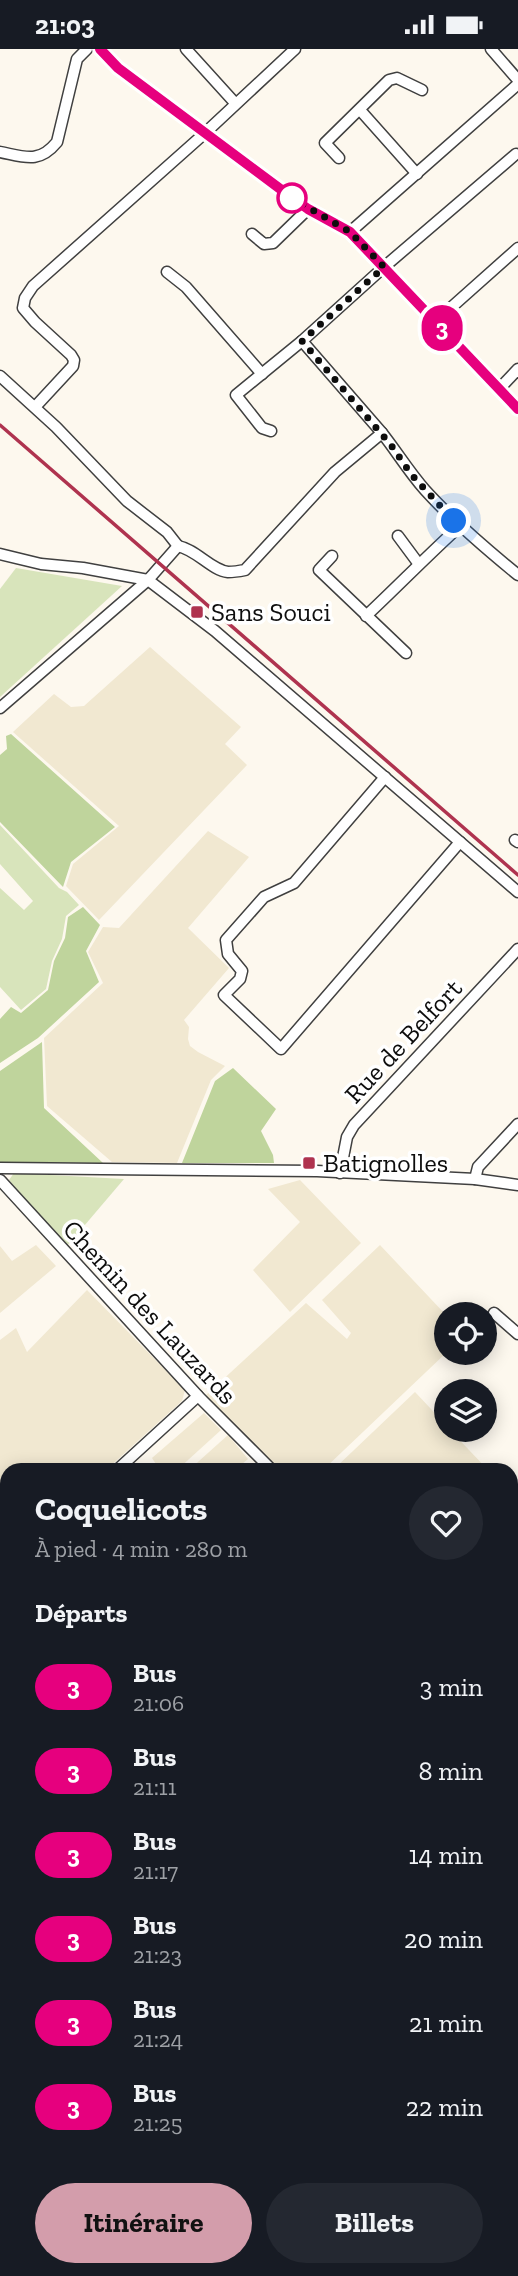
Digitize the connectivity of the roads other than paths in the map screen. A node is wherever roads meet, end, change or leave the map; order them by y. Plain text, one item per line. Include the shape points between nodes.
1 (87, 49) edge
2 (100, 49) edge
3 (187, 49) edge
4 (295, 49) edge
5 (491, 49) edge
6 (282, 53) edge
7 (518, 82) edge
8 (422, 90) dead end
9 (235, 103) junction
10 (360, 110) junction
11 (205, 132) junction
12 (0, 152) edge
13 (516, 154) dead end
14 (339, 158) dead end
15 (417, 174) junction
16 (308, 209) junction
17 (350, 232) junction
18 (252, 234) dead end
19 (518, 248) edge
20 (384, 267) junction
21 (167, 272) dead end
22 (436, 321) junction
23 (302, 341) junction
24 (518, 369) edge
25 (262, 375) junction
26 (0, 376) edge
27 (500, 388) junction
28 (35, 407) junction
29 (518, 409) edge
30 (271, 431) dead end
31 (382, 433) junction
32 (460, 526) junction
33 (398, 536) dead end
34 (178, 546) junction
35 (0, 554) edge
36 (332, 556) dead end
37 (418, 563) junction
38 (518, 575) edge
39 (148, 580) junction
40 (366, 616) junction
41 (406, 653) dead end
42 (0, 708) edge
43 (385, 778) junction
44 (460, 842) junction
45 (518, 892) edge
46 (518, 949) edge
47 (518, 1124) edge
48 (0, 1168) edge
49 (340, 1173) junction
50 (475, 1179) junction
51 (0, 1180) edge
52 (518, 1185) edge
53 (497, 1316) edge
54 (518, 1334) edge
55 (198, 1396) junction
56 (125, 1463) edge
57 (265, 1463) edge

1 - 12 street via 77,59 57,142 49,152 36,158
2 - 11 street via 118,68
3 - 9 street
4 - 6 street
5 - 7 street
6 - 9 street
7 - 15 street
8 - 10 street via 397,78 389,80
9 - 11 street
10 - 14 street via 326,143
10 - 15 street
11 - 16 street
11 - 28 street via 25,298 23,308 74,360
13 - 20 street
15 - 17 street
16 - 17 street
16 - 18 street via 273,243 264,244
17 - 20 street
19 - 22 street
20 - 22 street
20 - 23 street
21 - 25 street via 186,286
22 - 27 street
23 - 25 street
23 - 31 street
24 - 27 street
25 - 30 street via 236,395 262,428
26 - 28 street
27 - 29 street
28 - 34 street
31 - 32 street via 411,474
31 - 34 street via 335,472 245,570 226,572
32 - 37 street
32 - 38 street
33 - 37 street
34 - 39 street
35 - 39 street
36 - 40 street via 319,570
37 - 40 street
39 - 42 street
39 - 43 street via 215,631
40 - 41 street
43 - 44 street
43 - 44 street via 294,883 264,897 226,940 228,954 242,971 224,995 281,1049
44 - 45 street
46 - 49 street, Rue de Belfort via 354,1125
47 - 50 street via 478,1167
48 - 49 street
49 - 50 street
50 - 52 street
51 - 55 street, Chemin des Lauzards
53 - 54 street
55 - 56 street
55 - 57 street, Chemin des Lauzards

